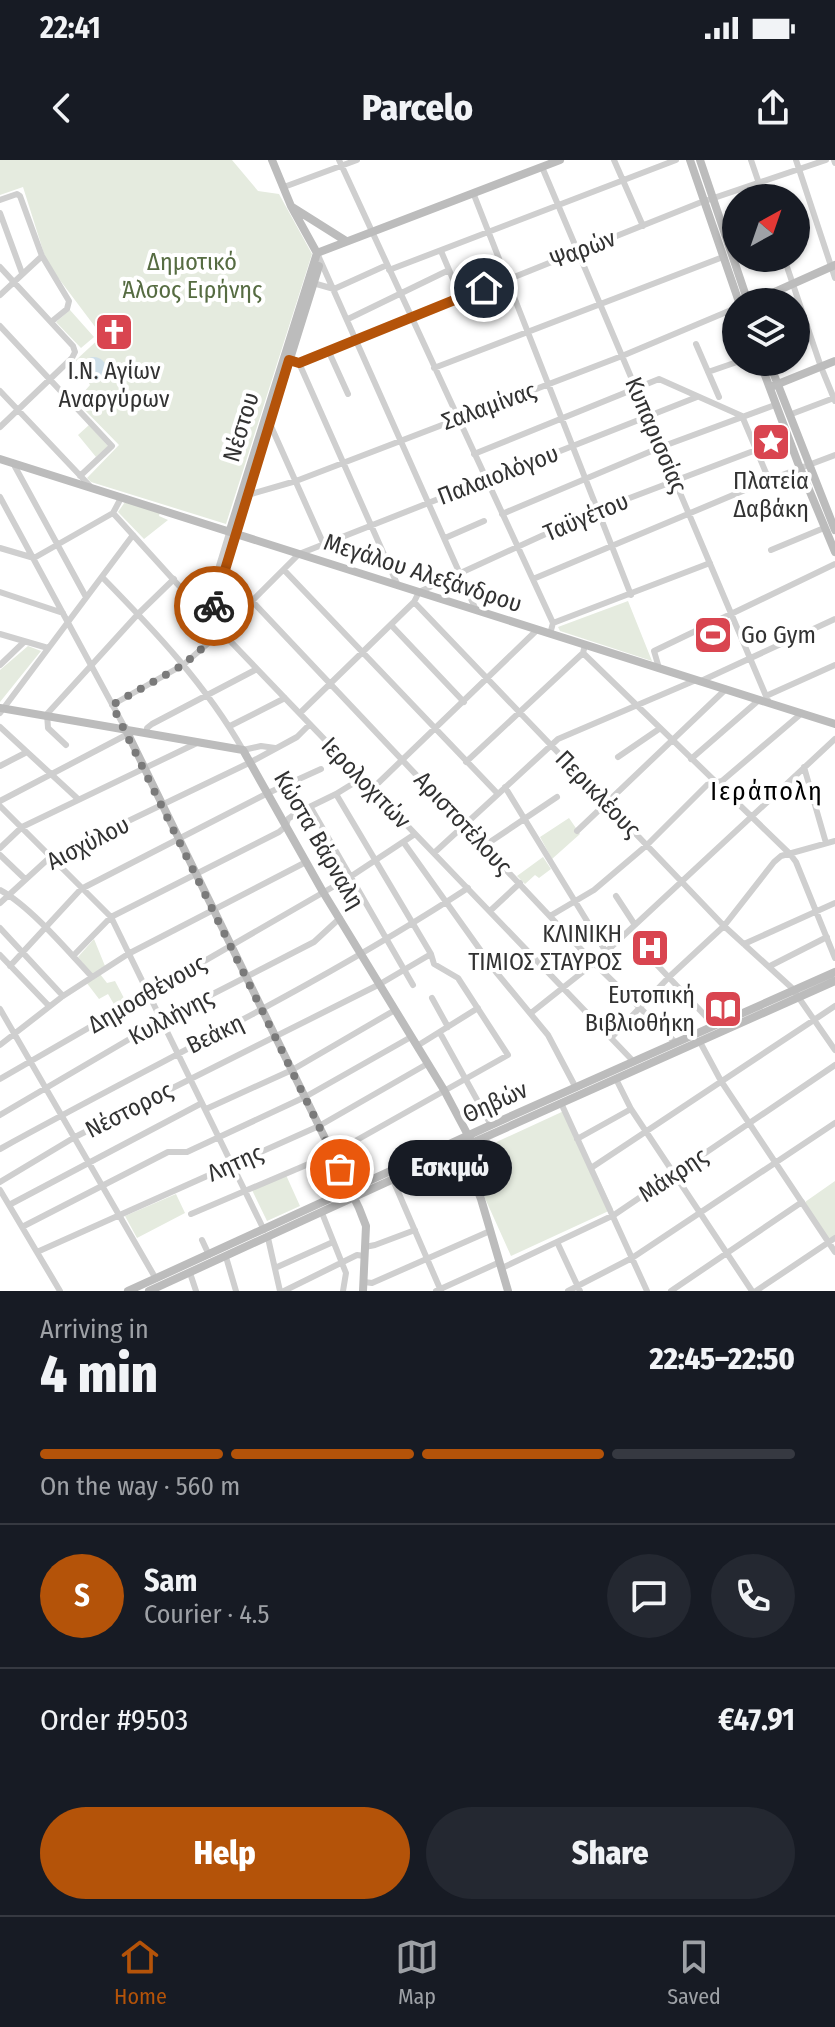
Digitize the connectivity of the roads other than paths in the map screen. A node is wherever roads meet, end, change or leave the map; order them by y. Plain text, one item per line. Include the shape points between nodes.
1 (272, 160) edge
2 (357, 160) edge
3 (560, 160) edge
4 (614, 160) edge
5 (676, 160) edge
6 (690, 160) edge
7 (700, 160) edge
8 (751, 160) edge
9 (796, 160) edge
10 (826, 160) edge
11 (340, 163) edge
12 (542, 167) junction
13 (799, 169) junction
14 (623, 181) junction
15 (759, 183) junction
16 (284, 187) junction
17 (474, 195) junction
18 (0, 200) edge
19 (708, 200) junction
20 (558, 205) junction
21 (291, 206) junction
22 (0, 213) edge
23 (643, 226) junction
24 (371, 232) junction
25 (489, 233) junction
26 (346, 241) junction
27 (441, 251) junction
28 (578, 251) junction
29 (722, 253) edge
30 (42, 256) junction
31 (318, 257) junction
32 (722, 257) edge
33 (833, 266) edge
34 (0, 267) edge
35 (388, 268) junction
36 (449, 270) junction
37 (788, 272) edge
38 (22, 273) junction
39 (835, 278) edge
40 (507, 279) junction
41 (14, 282) junction
42 (313, 283) junction
43 (792, 284) junction
44 (744, 288) edge
45 (783, 288) edge
46 (334, 289) junction
47 (400, 294) junction
48 (0, 295) edge
49 (461, 298) junction
50 (600, 304) junction
51 (722, 314) edge
52 (411, 317) junction
53 (348, 319) junction
54 (51, 322) junction
55 (0, 326) edge
56 (528, 331) junction
57 (357, 339) junction
58 (696, 344) dead end
59 (328, 350) junction
60 (622, 356) junction
61 (291, 360) junction
62 (835, 361) edge
63 (722, 367) edge
64 (821, 367) junction
65 (434, 368) junction
66 (708, 372) junction
67 (768, 376) edge
68 (772, 376) edge
69 (50, 380) junction
70 (548, 384) junction
71 (774, 386) junction
72 (636, 389) junction
73 (0, 391) edge
74 (348, 394) dead end
75 (697, 397) junction
76 (719, 397) dead end
77 (834, 399) edge
78 (775, 405) junction
79 (18, 410) junction
80 (789, 415) junction
81 (648, 416) junction
82 (742, 416) junction
83 (456, 417) junction
84 (562, 418) junction
85 (266, 423) junction
86 (0, 427) edge
87 (401, 439) junction
88 (573, 446) junction
89 (661, 447) junction
90 (756, 450) junction
91 (474, 454) junction
92 (835, 455) edge
93 (4, 460) edge
94 (343, 462) junction
95 (804, 466) junction
96 (79, 474) junction
97 (585, 479) junction
98 (486, 480) junction
99 (769, 480) junction
100 (68, 481) junction
101 (296, 481) junction
102 (675, 482) junction
103 (93, 489) junction
104 (244, 496) junction
105 (0, 497) edge
106 (121, 498) junction
107 (428, 503) junction
108 (2, 504) edge
109 (598, 510) junction
110 (113, 513) junction
111 (689, 513) junction
112 (502, 514) junction
113 (484, 521) dead end
114 (370, 525) junction
115 (832, 527) edge
116 (233, 531) junction
117 (133, 535) junction
118 (445, 538) junction
119 (57, 545) junction
120 (324, 545) junction
121 (612, 546) junction
122 (518, 547) junction
123 (0, 548) edge
124 (771, 550) dead end
125 (835, 552) edge
126 (299, 554) junction
127 (34, 558) junction
128 (710, 563) junction
129 (835, 564) edge
130 (284, 570) junction
131 (461, 573) junction
132 (102, 577) junction
133 (174, 579) junction
134 (533, 579) junction
135 (398, 586) junction
136 (0, 592) edge
137 (419, 592) junction
138 (631, 595) junction
139 (86, 597) junction
140 (252, 601) junction
141 (414, 602) junction
142 (476, 610) junction
143 (202, 612) junction
144 (63, 613) junction
145 (138, 614) junction
146 (732, 616) junction
147 (835, 619) edge
148 (210, 620) junction
149 (68, 621) junction
150 (553, 623) junction
151 (391, 625) junction
152 (537, 630) junction
153 (221, 632) junction
154 (0, 634) edge
155 (550, 634) junction
156 (24, 642) junction
157 (48, 648) junction
158 (584, 649) junction
159 (364, 653) junction
160 (750, 658) junction
161 (0, 665) edge
162 (183, 665) junction
163 (835, 665) edge
164 (91, 666) junction
165 (659, 668) junction
166 (257, 669) junction
167 (489, 678) junction
168 (698, 681) junction
169 (332, 684) junction
170 (726, 689) junction
171 (207, 696) junction
172 (285, 698) junction
173 (765, 700) junction
174 (464, 702) junction
175 (112, 705) junction
176 (635, 705) junction
177 (1, 710) edge
178 (520, 711) junction
179 (300, 713) junction
180 (802, 713) junction
181 (47, 714) junction
182 (310, 724) junction
183 (835, 724) edge
184 (230, 726) junction
185 (0, 727) edge
186 (434, 729) junction
187 (659, 729) junction
188 (126, 731) junction
189 (147, 733) junction
190 (835, 739) edge
191 (672, 741) junction
192 (198, 742) junction
193 (550, 744) junction
194 (66, 745) dead end
195 (276, 748) junction
196 (243, 750) junction
197 (27, 752) junction
198 (618, 757) dead end
199 (403, 758) junction
200 (691, 759) junction
201 (251, 762) junction
202 (466, 762) junction
203 (0, 766) edge
204 (804, 767) junction
205 (144, 768) junction
206 (321, 769) dead end
207 (50, 773) junction
208 (362, 778) junction
209 (715, 783) junction
210 (505, 787) junction
211 (372, 789) junction
212 (268, 793) junction
213 (497, 793) junction
214 (336, 794) junction
215 (557, 797) dead end
216 (78, 799) junction
217 (607, 803) junction
218 (0, 804) edge
219 (163, 806) junction
220 (311, 808) junction
221 (751, 817) junction
222 (525, 819) junction
223 (464, 824) junction
224 (286, 826) junction
225 (22, 827) junction
226 (577, 831) dead end
227 (415, 834) junction
228 (180, 838) junction
229 (835, 841) edge
230 (404, 843) junction
231 (826, 843) junction
232 (647, 845) junction
233 (484, 846) junction
234 (0, 848) edge
235 (434, 853) junction
236 (790, 854) junction
237 (0, 855) edge
238 (51, 858) junction
239 (376, 861) junction
240 (306, 862) junction
241 (196, 874) junction
242 (350, 877) junction
243 (25, 879) junction
244 (682, 881) junction
245 (520, 883) junction
246 (468, 888) junction
247 (81, 889) junction
248 (0, 890) edge
249 (323, 892) junction
250 (9, 895) junction
251 (616, 896) dead end
252 (575, 901) junction
253 (0, 903) edge
254 (445, 903) junction
255 (835, 903) edge
256 (214, 911) junction
257 (490, 911) junction
258 (816, 912) junction
259 (550, 916) junction
260 (111, 917) junction
261 (340, 918) junction
262 (412, 924) junction
263 (635, 925) junction
264 (724, 926) junction
265 (0, 928) edge
266 (45, 929) junction
267 (827, 937) junction
268 (387, 939) junction
269 (744, 944) junction
270 (231, 945) junction
271 (640, 947) dead end
272 (23, 952) junction
273 (606, 952) junction
274 (128, 954) junction
275 (362, 954) junction
276 (431, 954) junction
277 (0, 955) edge
278 (73, 956) junction
279 (835, 958) edge
280 (594, 963) junction
281 (10, 966) junction
282 (770, 966) junction
283 (404, 970) junction
284 (835, 972) edge
285 (92, 977) junction
286 (247, 977) junction
287 (669, 977) junction
288 (835, 981) edge
289 (380, 984) junction
290 (413, 985) dead end
291 (564, 989) junction
292 (147, 993) junction
293 (796, 994) junction
294 (63, 996) junction
295 (432, 998) dead end
296 (49, 1006) junction
297 (835, 1006) edge
298 (640, 1007) junction
299 (478, 1008) junction
300 (0, 1009) edge
301 (395, 1010) junction
302 (264, 1011) junction
303 (531, 1013) junction
304 (162, 1020) junction
305 (814, 1020) junction
306 (715, 1026) junction
307 (448, 1027) junction
308 (440, 1033) junction
309 (15, 1034) junction
310 (276, 1037) junction
311 (411, 1037) junction
312 (611, 1038) junction
313 (700, 1042) junction
314 (676, 1043) junction
315 (0, 1045) edge
316 (417, 1046) junction
317 (835, 1050) edge
318 (178, 1052) junction
319 (31, 1062) junction
320 (634, 1062) junction
321 (427, 1064) junction
322 (835, 1065) edge
323 (292, 1070) junction
324 (466, 1077) junction
325 (190, 1078) junction
326 (0, 1079) edge
327 (616, 1079) junction
328 (721, 1081) junction
329 (45, 1088) junction
330 (576, 1088) junction
331 (444, 1090) junction
332 (305, 1097) junction
333 (561, 1103) junction
334 (204, 1106) junction
335 (631, 1109) junction
336 (0, 1115) edge
337 (62, 1115) junction
338 (749, 1123) junction
339 (835, 1123) edge
340 (491, 1125) junction
341 (319, 1126) junction
342 (646, 1132) junction
343 (75, 1137) junction
344 (220, 1137) junction
345 (470, 1139) junction
346 (577, 1139) junction
347 (461, 1148) junction
348 (0, 1149) edge
349 (332, 1154) junction
350 (90, 1162) junction
351 (233, 1163) junction
352 (776, 1163) junction
353 (591, 1168) junction
354 (674, 1174) junction
355 (393, 1180) junction
356 (0, 1182) edge
357 (103, 1185) junction
358 (0, 1190) edge
359 (246, 1190) junction
360 (353, 1195) junction
361 (802, 1202) junction
362 (9, 1205) junction
363 (322, 1213) junction
364 (119, 1214) junction
365 (191, 1214) dead end
366 (700, 1214) junction
367 (614, 1215) junction
368 (22, 1227) junction
369 (415, 1230) junction
370 (490, 1231) junction
371 (266, 1234) junction
372 (202, 1240) dead end
373 (832, 1240) edge
374 (333, 1242) junction
375 (557, 1242) junction
376 (365, 1251) junction
377 (37, 1252) junction
378 (835, 1252) edge
379 (727, 1253) junction
380 (209, 1255) junction
381 (226, 1257) junction
382 (427, 1258) junction
383 (632, 1258) junction
384 (342, 1262) junction
385 (501, 1265) junction
386 (275, 1268) junction
387 (190, 1273) junction
388 (156, 1279) junction
389 (364, 1287) edge
390 (579, 1288) edge
391 (439, 1290) edge
392 (60, 1291) edge
393 (128, 1291) edge
394 (149, 1291) edge
395 (196, 1291) edge
396 (236, 1291) edge
397 (282, 1291) edge
398 (343, 1291) edge
399 (508, 1291) edge
400 (568, 1291) edge
401 (647, 1291) edge
402 (671, 1291) edge
403 (754, 1291) edge

1 - 16 street
2 - 11 street
3 - 12 street
4 - 14 street
5 - 14 street
6 - 19 street
7 - 19 street
8 - 15 street
9 - 13 street
10 - 13 street, Ψαρών
11 - 16 street
11 - 24 street
12 - 17 street
12 - 20 street, Κυπαρισσίας
13 - 15 street, Ψαρών
13 - 33 street
14 - 20 street
14 - 23 street
15 - 19 street, Ψαρών
16 - 21 street
17 - 24 street
17 - 25 street
18 - 30 street via 20,196
19 - 23 street, Ψαρών
19 - 29 street
19 - 44 street
20 - 25 street
20 - 28 street, Κυπαρισσίας
21 - 26 street
21 - 31 street
22 - 38 street
23 - 28 street, Ψαρών
24 - 26 street
24 - 35 street
25 - 27 street
25 - 40 street
26 - 31 street
27 - 35 street
27 - 36 street
28 - 40 street, Ψαρών
28 - 50 street, Κυπαρισσίας
30 - 38 street
30 - 54 street via 69,304
31 - 42 street, Νέστου
31 - 46 street
31 - 61 street, Νέστου
32 - 50 street
33 - 39 street
33 - 43 street
34 - 41 street
35 - 46 street
35 - 47 street
36 - 47 street
36 - 49 street
37 - 43 street
38 - 41 street
40 - 49 street, Ψαρών
40 - 56 street
41 - 48 street
41 - 54 street
42 - 46 street
42 - 61 street, Νέστου
43 - 45 street
43 - 64 street
46 - 53 street
47 - 52 street
47 - 53 street
49 - 52 street, Ψαρών
50 - 56 street
50 - 60 street, Κυπαρισσίας
51 - 60 street, Σαλαμίνας
52 - 57 street, Ψαρών
52 - 65 street
53 - 57 street
54 - 69 street via 75,352
55 - 69 street
56 - 65 street
56 - 70 street
57 - 59 street, Ψαρών
57 - 87 street
58 - 66 street
59 - 61 street, Ψαρών
59 - 74 street
60 - 70 street, Σαλαμίνας
60 - 72 street, Κυπαρισσίας
61 - 85 street, Νέστου
61 - 94 street
62 - 64 street
63 - 66 street
64 - 71 street
64 - 77 street
65 - 83 street
66 - 76 street
67 - 71 street
68 - 71 street
69 - 79 street
69 - 96 street via 112,446
70 - 83 street, Σαλαμίνας
70 - 84 street
71 - 78 street
71 - 80 street
72 - 75 street via 659,379
72 - 81 street, Κυπαρισσίας
72 - 84 street
73 - 79 street
75 - 81 street, Παλαιολόγου
75 - 82 street
77 - 80 street
78 - 82 street
78 - 95 street
79 - 86 street
79 - 96 street
80 - 95 street
81 - 88 street, Παλαιολόγου
81 - 89 street, Κυπαρισσίας
82 - 89 street
82 - 90 street
83 - 87 street, Σαλαμίνας
83 - 91 street
84 - 88 street
84 - 91 street
85 - 101 street
85 - 104 street, Νέστου
87 - 94 street, Σαλαμίνας
87 - 107 street
88 - 97 street
88 - 98 street, Παλαιολόγου
89 - 97 street
89 - 102 street, Κυπαρισσίας
90 - 99 street
90 - 102 street, Ταϋγέτου
91 - 98 street
92 - 95 street
93 - 100 street, Μεγάλου Αλεξάνδρου
93 - 119 street
94 - 101 street, Σαλαμίνας
94 - 114 street
95 - 99 street
95 - 115 street
96 - 100 street
96 - 103 street
97 - 109 street
97 - 112 street
98 - 107 street, Παλαιολόγου
98 - 112 street
99 - 111 street
100 - 103 street, Μεγάλου Αλεξάνδρου
101 - 104 street, Σαλαμίνας
101 - 120 street
102 - 109 street, Ταϋγέτου
102 - 111 street, Κυπαρισσίας
103 - 106 street, Μεγάλου Αλεξάνδρου
104 - 116 street, Νέστου
105 - 108 street
106 - 110 street
106 - 116 street, Μεγάλου Αλεξάνδρου
107 - 114 street, Παλαιολόγου
107 - 118 street
108 - 127 street
109 - 121 street
109 - 122 street, Ταϋγέτου
110 - 117 street, Ιερολοχιτών
110 - 119 street
111 - 121 street
111 - 128 street, Κυπαρισσίας
112 - 122 street
113 - 118 street
114 - 120 street, Παλαιολόγου
114 - 135 street
115 - 124 street
115 - 125 street
116 - 126 street, Μεγάλου Αλεξάνδρου
116 - 143 street, Νέστου
116 - 148 street, Νέστου
117 - 132 street
117 - 133 street, Ιερολοχιτών
118 - 131 street
119 - 127 street
119 - 139 street
120 - 126 street, Παλαιολόγου
121 - 134 street
121 - 138 street
122 - 131 street, Ταϋγέτου
122 - 134 street
123 - 127 street
126 - 130 street
126 - 135 street, Μεγάλου Αλεξάνδρου
127 - 144 street
128 - 138 street
128 - 146 street, Κυπαρισσίας
129 - 146 street
130 - 140 street
130 - 159 street
131 - 137 street, Ταϋγέτου
131 - 142 street
132 - 139 street
132 - 145 street, Κώστα Βάρναλη
133 - 143 street, Ιερολοχιτών
133 - 145 street
134 - 150 street
135 - 137 street, Μεγάλου Αλεξάνδρου
136 - 144 street
137 - 141 street
137 - 142 street, Μεγάλου Αλεξάνδρου
138 - 150 street
139 - 149 street
140 - 153 street
140 - 169 street, Αριστοτέλους
141 - 151 street
141 - 167 street, Περικλέους
142 - 152 street, Μεγάλου Αλεξάνδρου
143 - 148 street, Ιερολοχιτών
144 - 149 street
145 - 162 street, Κώστα Βάρναλη
145 - 164 street
146 - 160 street, Κυπαρισσίας
146 - 165 street via 654,651
147 - 160 street
148 - 153 street, Ιερολοχιτών
149 - 157 street
149 - 164 street
150 - 155 street
151 - 159 street
151 - 174 street
152 - 155 street, Μεγάλου Αλεξάνδρου
152 - 167 street
153 - 162 street
153 - 166 street, Ιερολοχιτών
154 - 156 street
155 - 158 street, Μεγάλου Αλεξάνδρου
156 - 157 street
156 - 161 street
157 - 177 street
158 - 165 street, Μεγάλου Αλεξάνδρου
158 - 176 street
158 - 178 street
159 - 169 street
159 - 186 street
160 - 168 street
160 - 173 street, Κυπαρισσίας
162 - 171 street, Κώστα Βάρναλη
162 - 175 street
163 - 173 street
164 - 175 street
164 - 181 street
165 - 168 street, Μεγάλου Αλεξάνδρου
166 - 171 street
166 - 172 street, Ιερολοχιτών
167 - 174 street
167 - 178 street, Περικλέους
168 - 170 street, Μεγάλου Αλεξάνδρου
168 - 176 street
169 - 179 street
169 - 199 street, Αριστοτέλους
170 - 173 street, Μεγάλου Αλεξάνδρου
170 - 191 street
171 - 184 street, Κώστα Βάρναλη
171 - 189 street via 152,724
172 - 179 street, Ιερολοχιτών
172 - 184 street
173 - 180 street, Μεγάλου Αλεξάνδρου
173 - 200 street
174 - 186 street
175 - 188 street
176 - 187 street
176 - 193 street
177 - 181 street
178 - 193 street, Περικλέους
178 - 202 street
179 - 182 street, Ιερολοχιτών
180 - 183 street, Μεγάλου Αλεξάνδρου
180 - 209 street
181 - 188 street
181 - 194 street via 48,728
182 - 195 street, Αισχύλου
182 - 208 street, Ιερολοχιτών
184 - 196 street, Κώστα Βάρναλη
185 - 197 street
186 - 199 street
186 - 202 street
187 - 191 street
187 - 198 street
188 - 189 street
188 - 205 street
188 - 207 street
189 - 192 street
190 - 204 street
191 - 200 street
191 - 217 street
192 - 196 street
192 - 205 street
193 - 210 street
193 - 217 street, Περικλέους
195 - 196 street
195 - 201 street, Αισχύλου
196 - 201 street, Κώστα Βάρναλη
197 - 203 street
197 - 207 street
199 - 211 street
199 - 223 street, Αριστοτέλους
200 - 209 street
201 - 212 street, Κώστα Βάρναλη
201 - 219 street, Αισχύλου
202 - 213 street
204 - 221 street
204 - 231 street
205 - 216 street
205 - 219 street
206 - 212 street
207 - 216 street
207 - 218 street
208 - 211 street, Ιερολοχιτών
208 - 214 street
209 - 221 street
209 - 232 street
210 - 213 street
210 - 222 street
211 - 227 street, Ιερολοχιτών
212 - 224 street, Κώστα Βάρναλη
212 - 228 street
213 - 223 street
214 - 220 street
214 - 239 street
215 - 222 street
216 - 225 street
217 - 226 street
217 - 232 street, Περικλέους
218 - 225 street
219 - 228 street
219 - 238 street, Αισχύλου
220 - 224 street via 288,819
220 - 242 street
221 - 236 street
221 - 244 street
222 - 233 street
222 - 252 street
223 - 233 street, Αριστοτέλους
223 - 235 street
224 - 240 street, Κώστα Βάρναλη
224 - 241 street
225 - 234 street
225 - 238 street
227 - 230 street, Δημοσθένους
227 - 235 street, Ιερολοχιτών
228 - 241 street
228 - 247 street
229 - 231 street
230 - 239 street, Δημοσθένους
230 - 254 street
231 - 236 street
232 - 244 street, Περικλέους
232 - 252 street
233 - 245 street, Αριστοτέλους
235 - 246 street, Ιερολοχιτών
236 - 258 street
236 - 264 street via 774,862
237 - 243 street
238 - 243 street, Αισχύλου
238 - 247 street
239 - 242 street, Δημοσθένους
239 - 262 street
240 - 249 street, Κώστα Βάρναλη
240 - 256 street
241 - 256 street
241 - 260 street
242 - 249 street, Δημοσθένους
242 - 268 street
243 - 250 street, Αισχύλου
244 - 263 street
244 - 264 street, Περικλέους
245 - 257 street
245 - 259 street, Αριστοτέλους
246 - 254 street, Βεάκη
246 - 257 street, Ιερολοχιτών
247 - 260 street
247 - 266 street
248 - 250 street
249 - 261 street, Κώστα Βάρναλη
249 - 270 street, Δημοσθένους
250 - 253 street, Αισχύλου
250 - 266 street
251 - 263 street
252 - 259 street
252 - 273 street
254 - 262 street, Βεάκη
254 - 303 street
255 - 258 street
256 - 270 street
256 - 274 street
257 - 291 street, Ιερολοχιτών
258 - 267 street
258 - 269 street
259 - 280 street, Αριστοτέλους
260 - 274 street
260 - 278 street
261 - 275 street, Κώστα Βάρναλη
261 - 286 street, Κυλλήνης via 314,942
262 - 268 street, Βεάκη
262 - 276 street
263 - 273 street
264 - 269 street, Περικλέους
264 - 287 street
265 - 272 street
266 - 272 street
266 - 278 street
267 - 279 street
267 - 282 street
268 - 275 street, Βεάκη
268 - 283 street
269 - 282 street, Περικλέους
270 - 286 street
270 - 292 street, Δημοσθένους
271 - 287 street
272 - 281 street
272 - 294 street
273 - 280 street
274 - 285 street
274 - 292 street
275 - 289 street, Κώστα Βάρναλη
275 - 302 street, Βεάκη
276 - 283 street, Νέστορος
276 - 299 street via 436,967 458,978
277 - 281 street
278 - 285 street
280 - 291 street
280 - 298 street, Αριστοτέλους
281 - 296 street
282 - 293 street, Περικλέους
283 - 289 street, Νέστορος
283 - 290 street
284 - 293 street, Θηβών
285 - 294 street
286 - 302 street
286 - 304 street, Κυλλήνης
287 - 298 street
287 - 306 street
288 - 293 street, Θηβών
289 - 301 street, Κώστα Βάρναλη
289 - 310 street, Νέστορος
291 - 303 street
291 - 312 street, Ιερολοχιτών
292 - 304 street
292 - 319 street, Δημοσθένους
293 - 305 street, Περικλέους
293 - 306 street, Θηβών
293 - 313 street, Θηβών
294 - 296 street
295 - 307 street
296 - 309 street
297 - 305 street
298 - 312 street
298 - 314 street, Αριστοτέλους
299 - 307 street
299 - 324 street via 508,1055
300 - 309 street
301 - 311 street, Κώστα Βάρναλη
301 - 323 street
302 - 310 street
302 - 318 street, Βεάκη
303 - 330 street
304 - 318 street
304 - 329 street, Κυλλήνης
305 - 317 street, Περικλέους
305 - 328 street
306 - 314 street, Θηβών
307 - 308 street
308 - 316 street
308 - 324 street
309 - 315 street
309 - 319 street
310 - 323 street
310 - 325 street, Νέστορος
311 - 316 street, Κώστα Βάρναλη
311 - 332 street
312 - 320 street, Ιερολοχιτών
313 - 327 street, Θηβών
313 - 328 street
314 - 320 street, Θηβών
316 - 321 street, Κώστα Βάρναλη
318 - 325 street
318 - 337 street, Βεάκη
319 - 326 street, Δημοσθένους
319 - 329 street
320 - 330 street, Θηβών
321 - 331 street, Κώστα Βάρναλη
321 - 341 street, Λητης
322 - 338 street, Μάκρης
323 - 332 street
323 - 334 street
324 - 331 street
324 - 340 street
325 - 334 street
325 - 343 street, Νέστορος
327 - 333 street, Θηβών
327 - 335 street
328 - 338 street
328 - 342 street
329 - 336 street, Κυλλήνης
329 - 337 street
330 - 340 street, Θηβών
331 - 345 street, Κώστα Βάρναλη
331 - 349 street
332 - 341 street
332 - 344 street
333 - 345 street, Θηβών
333 - 346 street
334 - 344 street
334 - 350 street
335 - 342 street
335 - 346 street
337 - 343 street
337 - 348 street, Βεάκη
338 - 352 street
338 - 354 street, Μάκρης
339 - 352 street
340 - 345 street, Θηβών
341 - 349 street
341 - 351 street, Λητης
342 - 353 street
342 - 354 street
343 - 350 street
343 - 356 street, Νέστορος
344 - 351 street
344 - 357 street via 187,1152 168,1152
345 - 347 street
345 - 360 street, Θηβών
346 - 353 street
347 - 355 street, Θηβών
347 - 370 street
349 - 359 street
349 - 360 street
350 - 357 street
350 - 362 street
351 - 359 street
351 - 364 street, Λητης
352 - 361 street
352 - 366 street
353 - 367 street
354 - 366 street
354 - 367 street, Μάκρης
355 - 360 street, Θηβών
355 - 369 street
357 - 364 street
357 - 368 street
358 - 362 street
359 - 365 street
359 - 371 street
360 - 363 street, Θηβών
360 - 371 street, Θηβών
360 - 376 street via 366,1226
361 - 373 street
361 - 379 street
362 - 368 street
363 - 371 street, Θηβών
363 - 374 street
364 - 377 street, Λητης
364 - 388 street
366 - 379 street
366 - 383 street
367 - 375 street, Μάκρης
367 - 383 street
368 - 377 street
369 - 376 street
369 - 382 street
370 - 382 street
370 - 385 street
371 - 380 street, Θηβών
371 - 381 street, Θηβών
371 - 386 street
372 - 380 street
373 - 378 street
373 - 403 street
374 - 384 street
374 - 386 street
375 - 385 street, Μάκρης
375 - 390 street
376 - 384 street
376 - 389 street
377 - 392 street
379 - 402 street
379 - 403 street
380 - 388 street, Θηβών
381 - 387 street, Θηβών
381 - 396 street
382 - 389 street
382 - 391 street
383 - 390 street
383 - 401 street
384 - 397 street
384 - 398 street
385 - 391 street, Μάκρης
385 - 399 street
386 - 397 street
387 - 394 street, Θηβών
387 - 395 street
388 - 393 street, Θηβών
390 - 400 street

